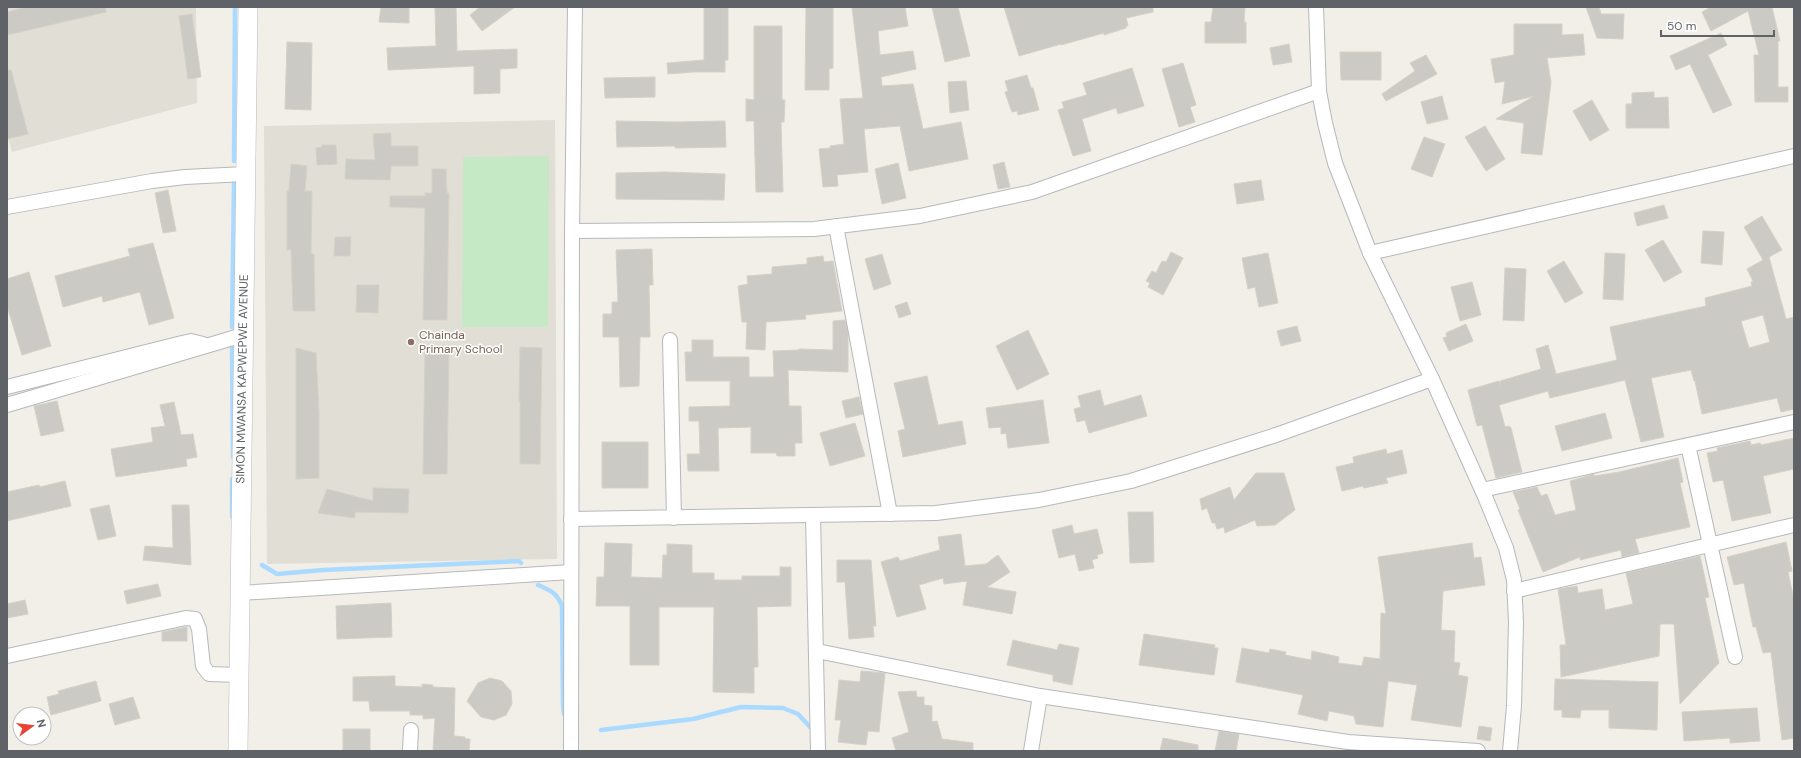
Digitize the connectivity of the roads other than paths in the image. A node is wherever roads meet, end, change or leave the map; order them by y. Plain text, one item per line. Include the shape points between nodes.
1 (248, 7) edge
2 (575, 7) edge
3 (1316, 7) edge
4 (1319, 91) junction
5 (1794, 156) edge
6 (245, 174) junction
7 (7, 206) edge
8 (836, 226) junction
9 (572, 231) junction
10 (1370, 253) junction
11 (243, 335) junction
12 (670, 340) dead end
13 (209, 345) junction
14 (1432, 379) junction
15 (7, 387) edge
16 (7, 404) edge
17 (1794, 422) edge
18 (1688, 445) junction
19 (1482, 490) junction
20 (890, 514) junction
21 (813, 515) junction
22 (674, 518) junction
23 (571, 519) junction
24 (1794, 525) edge
25 (1710, 544) junction
26 (571, 572) junction
27 (1514, 591) junction
28 (240, 593) junction
29 (817, 651) junction
30 (7, 656) edge
31 (1735, 657) dead end
32 (239, 675) junction
33 (1040, 696) junction
34 (411, 730) dead end
35 (238, 751) edge
36 (410, 751) edge
37 (571, 751) edge
38 (818, 751) edge
39 (1031, 751) edge
40 (1478, 751) edge
41 (1510, 751) edge

1 - 6 main road, SIMON MWANSA KAPWEPWE AVENUE
2 - 9 street
3 - 4 street
4 - 8 street via 1032,192 920,216
4 - 10 street via 1335,163
5 - 10 street
6 - 7 street via 152,181
6 - 11 main road, SIMON MWANSA KAPWEPWE AVENUE
8 - 9 street via 814,229
8 - 20 street
9 - 23 street
10 - 14 street
11 - 13 street
11 - 28 main road, SIMON MWANSA KAPWEPWE AVENUE
12 - 22 street
13 - 15 street via 182,342
13 - 16 street
14 - 19 street
14 - 20 street via 1276,435 1131,481 1039,500 936,513
17 - 18 street
18 - 19 street
18 - 25 street
19 - 27 street via 1506,548 1514,580
20 - 21 street
21 - 22 street
21 - 29 street
22 - 23 street
23 - 26 street
24 - 25 street
25 - 27 street
25 - 31 street
26 - 28 street
26 - 37 street
27 - 41 street via 1514,706
28 - 32 main road, SIMON MWANSA KAPWEPWE AVENUE
29 - 33 street
29 - 38 street
30 - 32 street via 186,618 195,619 199,629 203,666 209,674
32 - 35 main road, SIMON MWANSA KAPWEPWE AVENUE
33 - 39 street
33 - 40 street via 1348,742
34 - 36 street

